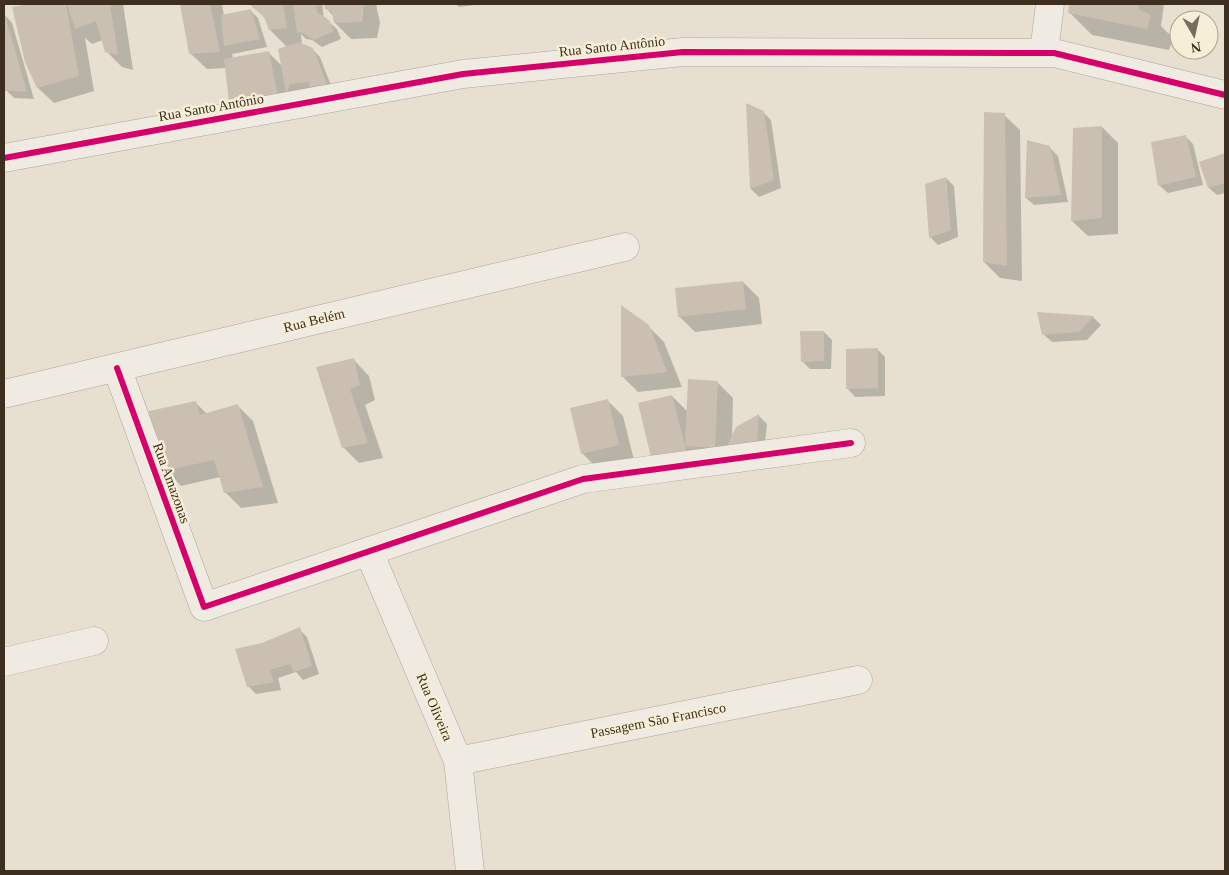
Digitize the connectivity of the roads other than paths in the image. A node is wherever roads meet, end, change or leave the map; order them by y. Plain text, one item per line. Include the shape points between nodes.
1 (1050, 4) edge
2 (1044, 52) junction
3 (1225, 95) edge
4 (4, 158) edge
5 (625, 248) dead end
6 (117, 368) junction
7 (4, 394) edge
8 (851, 443) dead end
9 (369, 552) junction
10 (94, 642) dead end
11 (4, 662) edge
12 (858, 680) dead end
13 (458, 761) junction
14 (470, 871) edge

1 - 2 street
2 - 3 street, Rua Santo Antônio
2 - 4 street, Rua Santo Antônio via 683,52 472,73
5 - 6 street, Rua Belém
6 - 7 street, Rua Belém
6 - 9 street, Rua Amazonas via 204,608
8 - 9 street via 583,479
9 - 13 street, Rua Oliveira
10 - 11 street
12 - 13 street, Passagem São Francisco
13 - 14 street, Rua Oliveira

